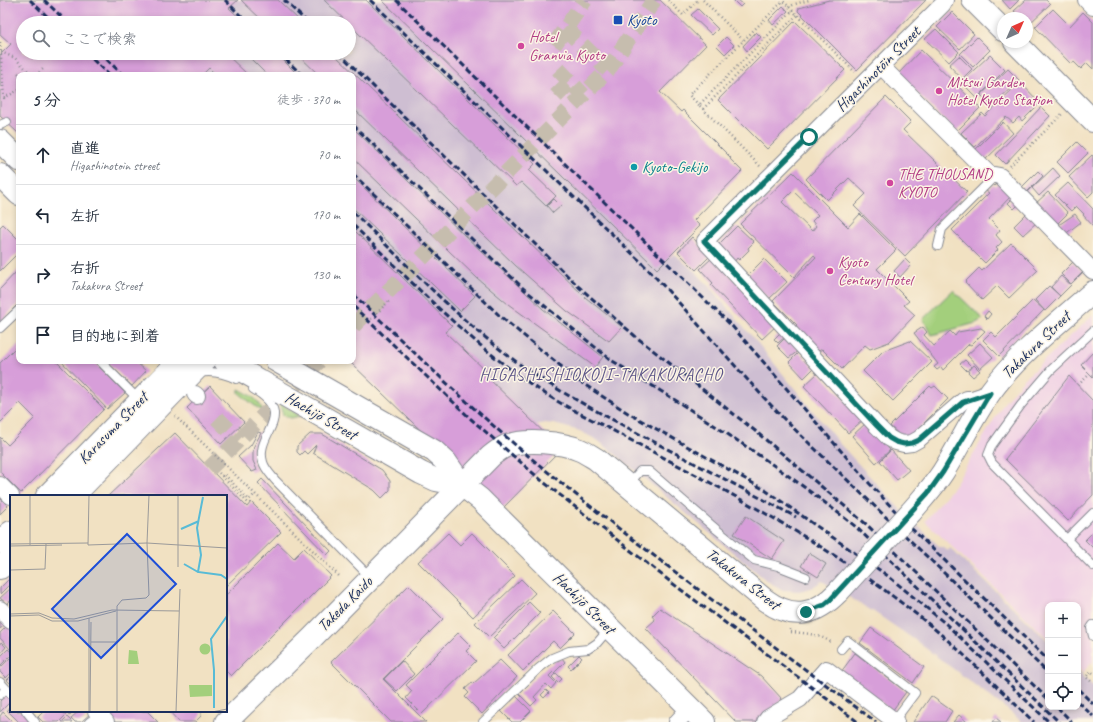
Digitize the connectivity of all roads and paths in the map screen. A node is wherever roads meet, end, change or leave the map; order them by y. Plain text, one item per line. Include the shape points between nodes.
1 (668, 0) edge
2 (698, 0) edge
3 (702, 0) edge
4 (809, 0) edge
5 (945, 0) edge
6 (973, 0) edge
7 (1086, 0) edge
8 (786, 1) edge
9 (789, 6) junction
10 (1093, 7) edge
11 (785, 9) dead end
12 (793, 10) junction
13 (797, 15) junction
14 (997, 24) edge
15 (743, 41) junction
16 (0, 42) edge
17 (1021, 48) edge
18 (1, 52) junction
19 (16, 59) edge
20 (17, 60) edge
21 (881, 66) junction
22 (43, 69) dead end
23 (29, 72) edge
24 (40, 72) edge
25 (858, 75) dead end
26 (16, 92) edge
27 (1074, 102) junction
28 (699, 105) junction
29 (703, 109) junction
30 (1093, 121) edge
31 (2, 129) edge
32 (16, 155) edge
33 (764, 170) dead end
34 (0, 175) edge
35 (998, 176) junction
36 (16, 191) edge
37 (938, 246) dead end
38 (1093, 271) edge
39 (1093, 292) edge
40 (389, 301) dead end
41 (16, 313) edge
42 (371, 319) dead end
43 (0, 328) edge
44 (1093, 330) edge
45 (103, 364) edge
46 (202, 364) edge
47 (230, 364) edge
48 (282, 364) edge
49 (1090, 374) dead end
50 (190, 382) edge
51 (1078, 385) dead end
52 (990, 393) junction
53 (140, 400) junction
54 (173, 414) dead end
55 (219, 473) dead end
56 (222, 476) junction
57 (0, 485) edge
58 (462, 485) junction
59 (628, 486) junction
60 (255, 494) junction
61 (10, 495) edge
62 (48, 495) edge
63 (74, 495) edge
64 (249, 504) dead end
65 (1093, 513) edge
66 (10, 533) edge
67 (1067, 539) junction
68 (0, 542) edge
69 (10, 559) edge
70 (1093, 566) edge
71 (0, 568) edge
72 (340, 577) dead end
73 (806, 577) dead end
74 (371, 578) junction
75 (0, 609) edge
76 (10, 620) edge
77 (1093, 625) edge
78 (790, 627) dead end
79 (610, 628) junction
80 (1093, 636) edge
81 (842, 649) joint
82 (1093, 673) edge
83 (0, 682) edge
84 (1093, 683) edge
85 (6, 692) edge
86 (27, 712) edge
87 (228, 715) edge
88 (690, 717) edge
89 (895, 721) edge
90 (35, 722) edge
91 (483, 722) edge
92 (765, 722) edge

1 - 2 path via 683,15
3 - 15 path
4 - 9 path
5 - 21 street, Higashinotōin Street
6 - 14 main road
7 - 10 street
8 - 9 path
8 - 15 path via 783,1
9 - 11 path
9 - 12 path
12 - 13 path
12 - 28 path
13 - 25 path
13 - 29 path
15 - 28 path via 689,95
16 - 18 path
17 - 27 main road
18 - 19 path
18 - 26 path via 4,98
20 - 23 path
21 - 35 street via 989,174
21 - 52 street, Higashinotōin Street via 704,241 892,440 904,444 916,442 963,402
22 - 24 path
27 - 30 main road
27 - 35 path
28 - 29 path
29 - 33 path
31 - 32 main road
34 - 36 main road
35 - 37 lane via 942,229
35 - 38 street
39 - 52 main road, Takakura Street via 1016,361
40 - 42 path
41 - 43 lane
44 - 67 lane via 1051,370 1021,405 992,445 988,455 992,463
45 - 53 lane
46 - 50 main road, Karasuma Street
47 - 58 main road, Hachijō Street via 421,473 436,480
48 - 58 main road, Hachijō Street via 434,451 446,462
49 - 51 path
50 - 53 main road, Karasuma Street
50 - 63 main road, Karasuma Street
50 - 74 lane via 205,372 214,372 230,376 262,395 274,412 274,419 262,450 265,467
52 - 59 main road, Takakura Street, bridge via 928,493 839,591 824,605 806,612 790,612 777,608 765,600
53 - 62 main road, Karasuma Street
54 - 60 path
55 - 56 path
56 - 60 path via 224,474 249,500
56 - 64 path
57 - 61 street
58 - 59 main road, Takakura Street via 498,450 507,446 539,442 561,444 580,450 596,459
58 - 74 main road, Takeda Kaido
58 - 79 main road, Hachijō Street via 480,499
59 - 73 lane via 640,471 649,471 754,560
60 - 72 path
65 - 67 lane
66 - 68 main road
67 - 70 lane
69 - 71 main road
74 - 87 main road, Takeda Kaido
75 - 76 street
77 - 80 lane
78 - 81 path via 790,632 812,634 827,639
79 - 88 main road, Hachijō Street
79 - 91 lane via 588,649 569,651 552,658
81 - 89 lane via 848,641 915,693
82 - 84 path via 1092,671 1086,677
83 - 85 lane
86 - 90 lane
89 - 92 street via 826,669 800,699

